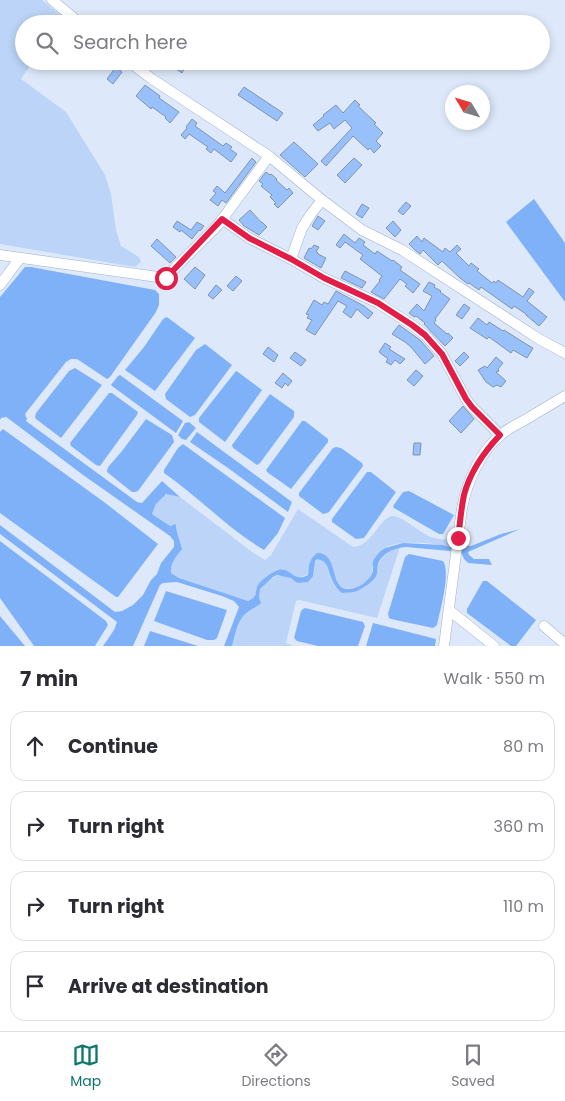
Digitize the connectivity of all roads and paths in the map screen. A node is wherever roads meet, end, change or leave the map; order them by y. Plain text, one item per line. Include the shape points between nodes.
1 (52, 0) edge
2 (70, 15) edge
3 (140, 70) edge
4 (269, 156) junction
5 (322, 200) junction
6 (222, 219) junction
7 (0, 254) edge
8 (20, 258) junction
9 (291, 259) junction
10 (0, 286) edge
11 (565, 353) edge
12 (565, 396) edge
13 (500, 435) junction
14 (449, 610) junction
15 (544, 626) dead end
16 (565, 644) edge
17 (444, 646) edge
18 (494, 646) edge

1 - 2 street
3 - 4 street
4 - 5 street
4 - 6 street
5 - 9 street via 302,228
5 - 11 street via 362,230 402,250
6 - 8 street via 166,278
6 - 9 street via 249,238
7 - 8 street
8 - 10 street
9 - 13 street via 378,303 418,330 442,354 472,407
12 - 13 street
13 - 14 street via 479,461 465,494
14 - 17 street
14 - 18 street
15 - 16 street

